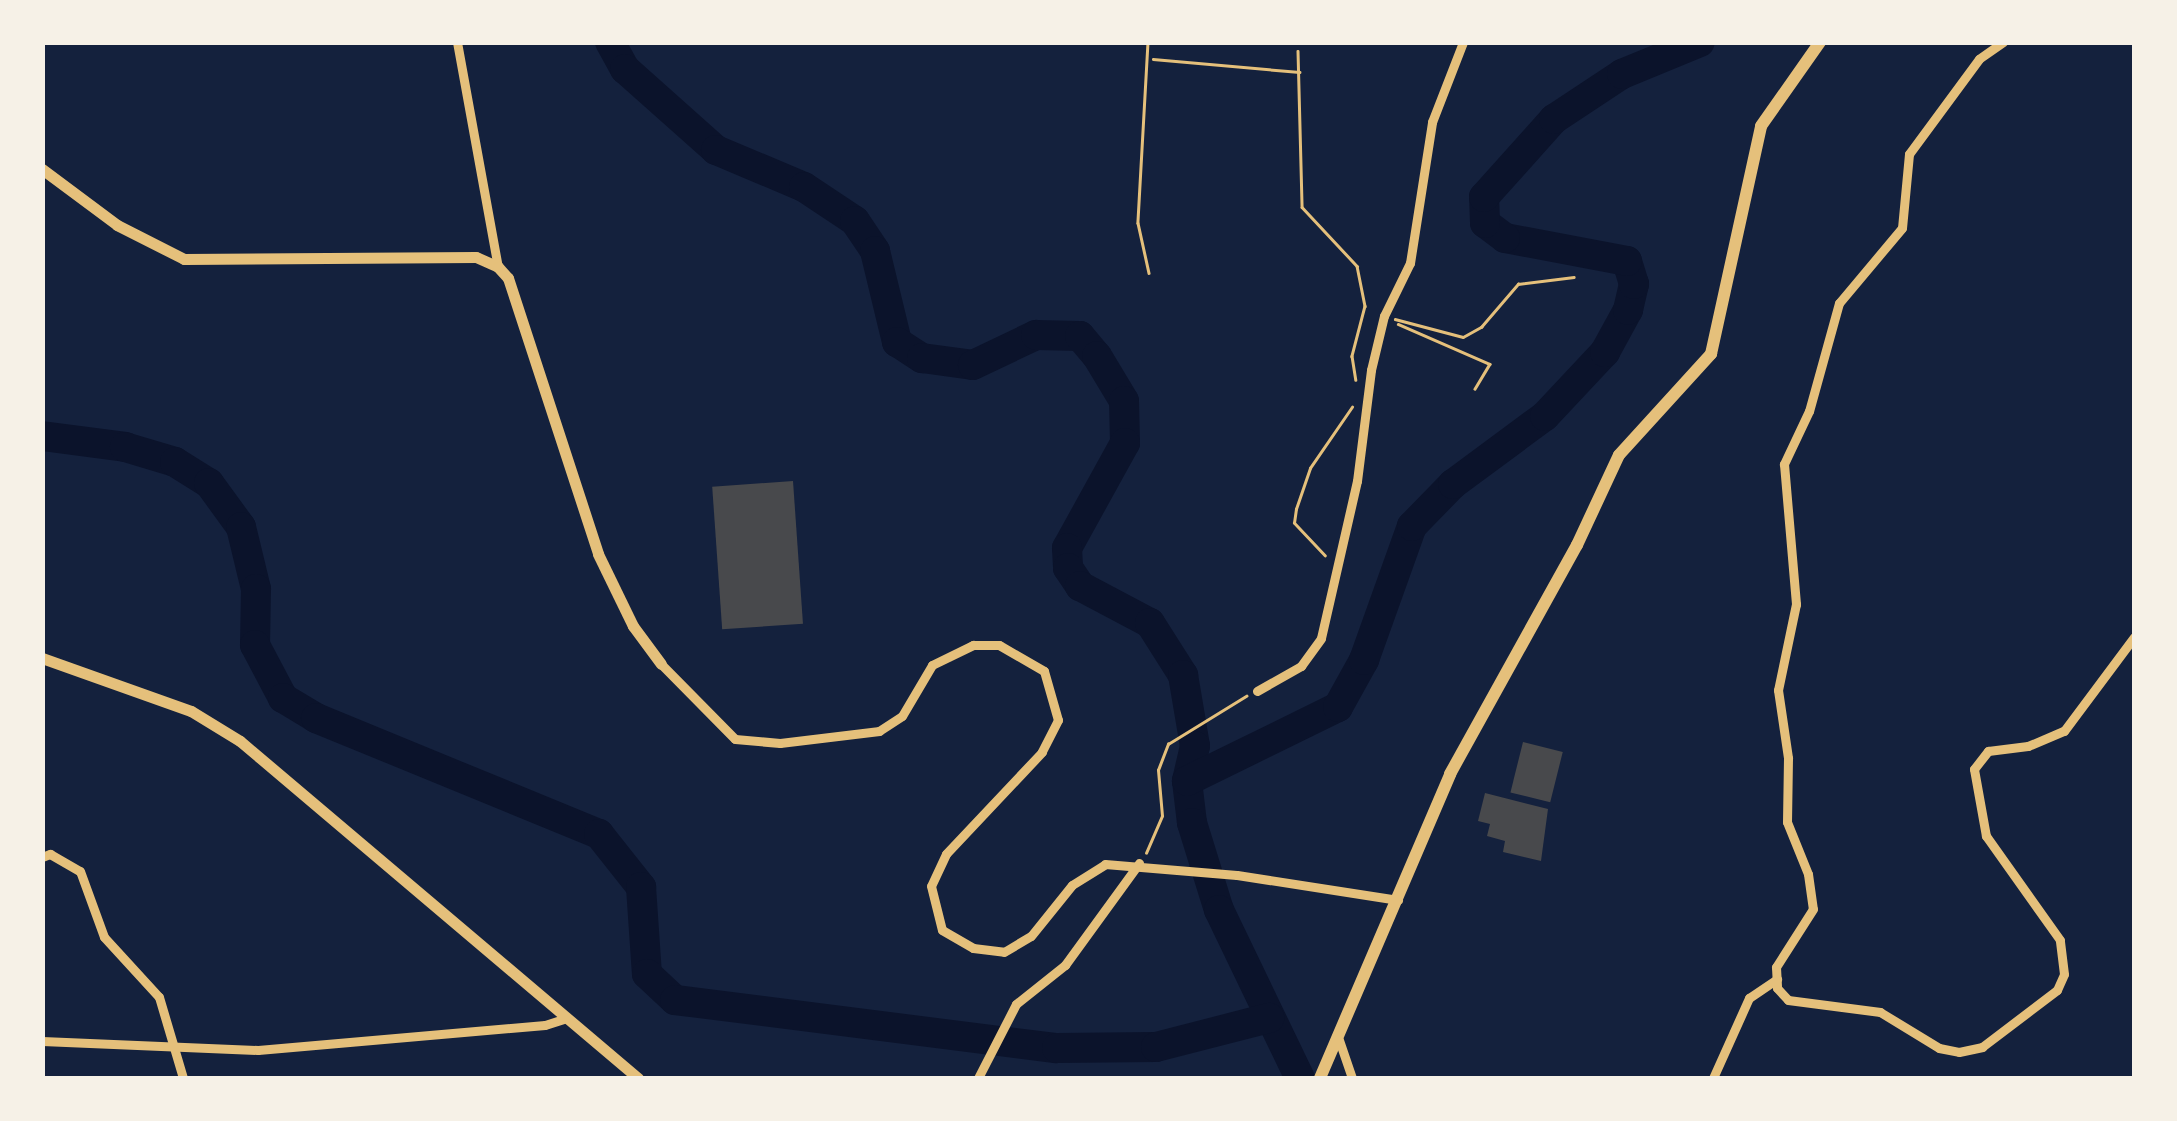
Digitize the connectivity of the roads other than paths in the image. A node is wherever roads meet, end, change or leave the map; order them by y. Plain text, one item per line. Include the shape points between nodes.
1 (457, 42) edge
2 (1462, 42) edge
3 (1820, 42) edge
4 (2003, 42) edge
5 (42, 169) edge
6 (498, 266) junction
7 (2134, 637) edge
8 (42, 658) edge
9 (661, 664) joint
10 (1257, 691) road end
11 (42, 857) edge
12 (1139, 864) junction
13 (1398, 900) junction
14 (1777, 978) junction
15 (567, 1018) junction
16 (1339, 1040) junction
17 (42, 1042) edge
18 (179, 1047) junction
19 (183, 1078) edge
20 (638, 1078) edge
21 (978, 1078) edge
22 (1320, 1078) edge
23 (1352, 1078) edge
24 (1714, 1078) edge

1 - 6 street
2 - 10 street via 1432,122 1410,263 1383,320 1313,654
3 - 13 main road via 1761,126 1711,354 1619,455 1577,546 1450,774
4 - 14 street via 1978,59 1909,154 1902,228 1839,303 1808,411 1784,464 1796,604 1778,690 1788,758 1787,822 1808,874 1813,909 1786,944
5 - 6 street via 117,225 184,259 437,256 476,257
6 - 9 street via 508,278 598,554 633,626
7 - 14 street via 2064,731 2028,746 1988,750 1974,769 1986,836 2060,940 2064,974 2047,1000 2011,1019 1982,1047 1959,1052 1939,1048 1880,1012 1788,1000
8 - 15 street via 191,711 240,740
9 - 12 street via 735,740 780,743 880,731 902,716 932,665 974,645 1000,645 1044,670 1058,720 1042,752 946,854 931,886 942,930 973,948 1004,952 1031,936 1072,885 1105,864
11 - 18 street via 50,854 80,871 104,937 159,997
12 - 13 street
12 - 21 street via 1064,965 1016,1004
13 - 16 main road
14 - 24 street via 1749,998
15 - 18 street via 358,1043
15 - 20 street
16 - 22 main road
16 - 23 street
17 - 18 street
18 - 19 street

